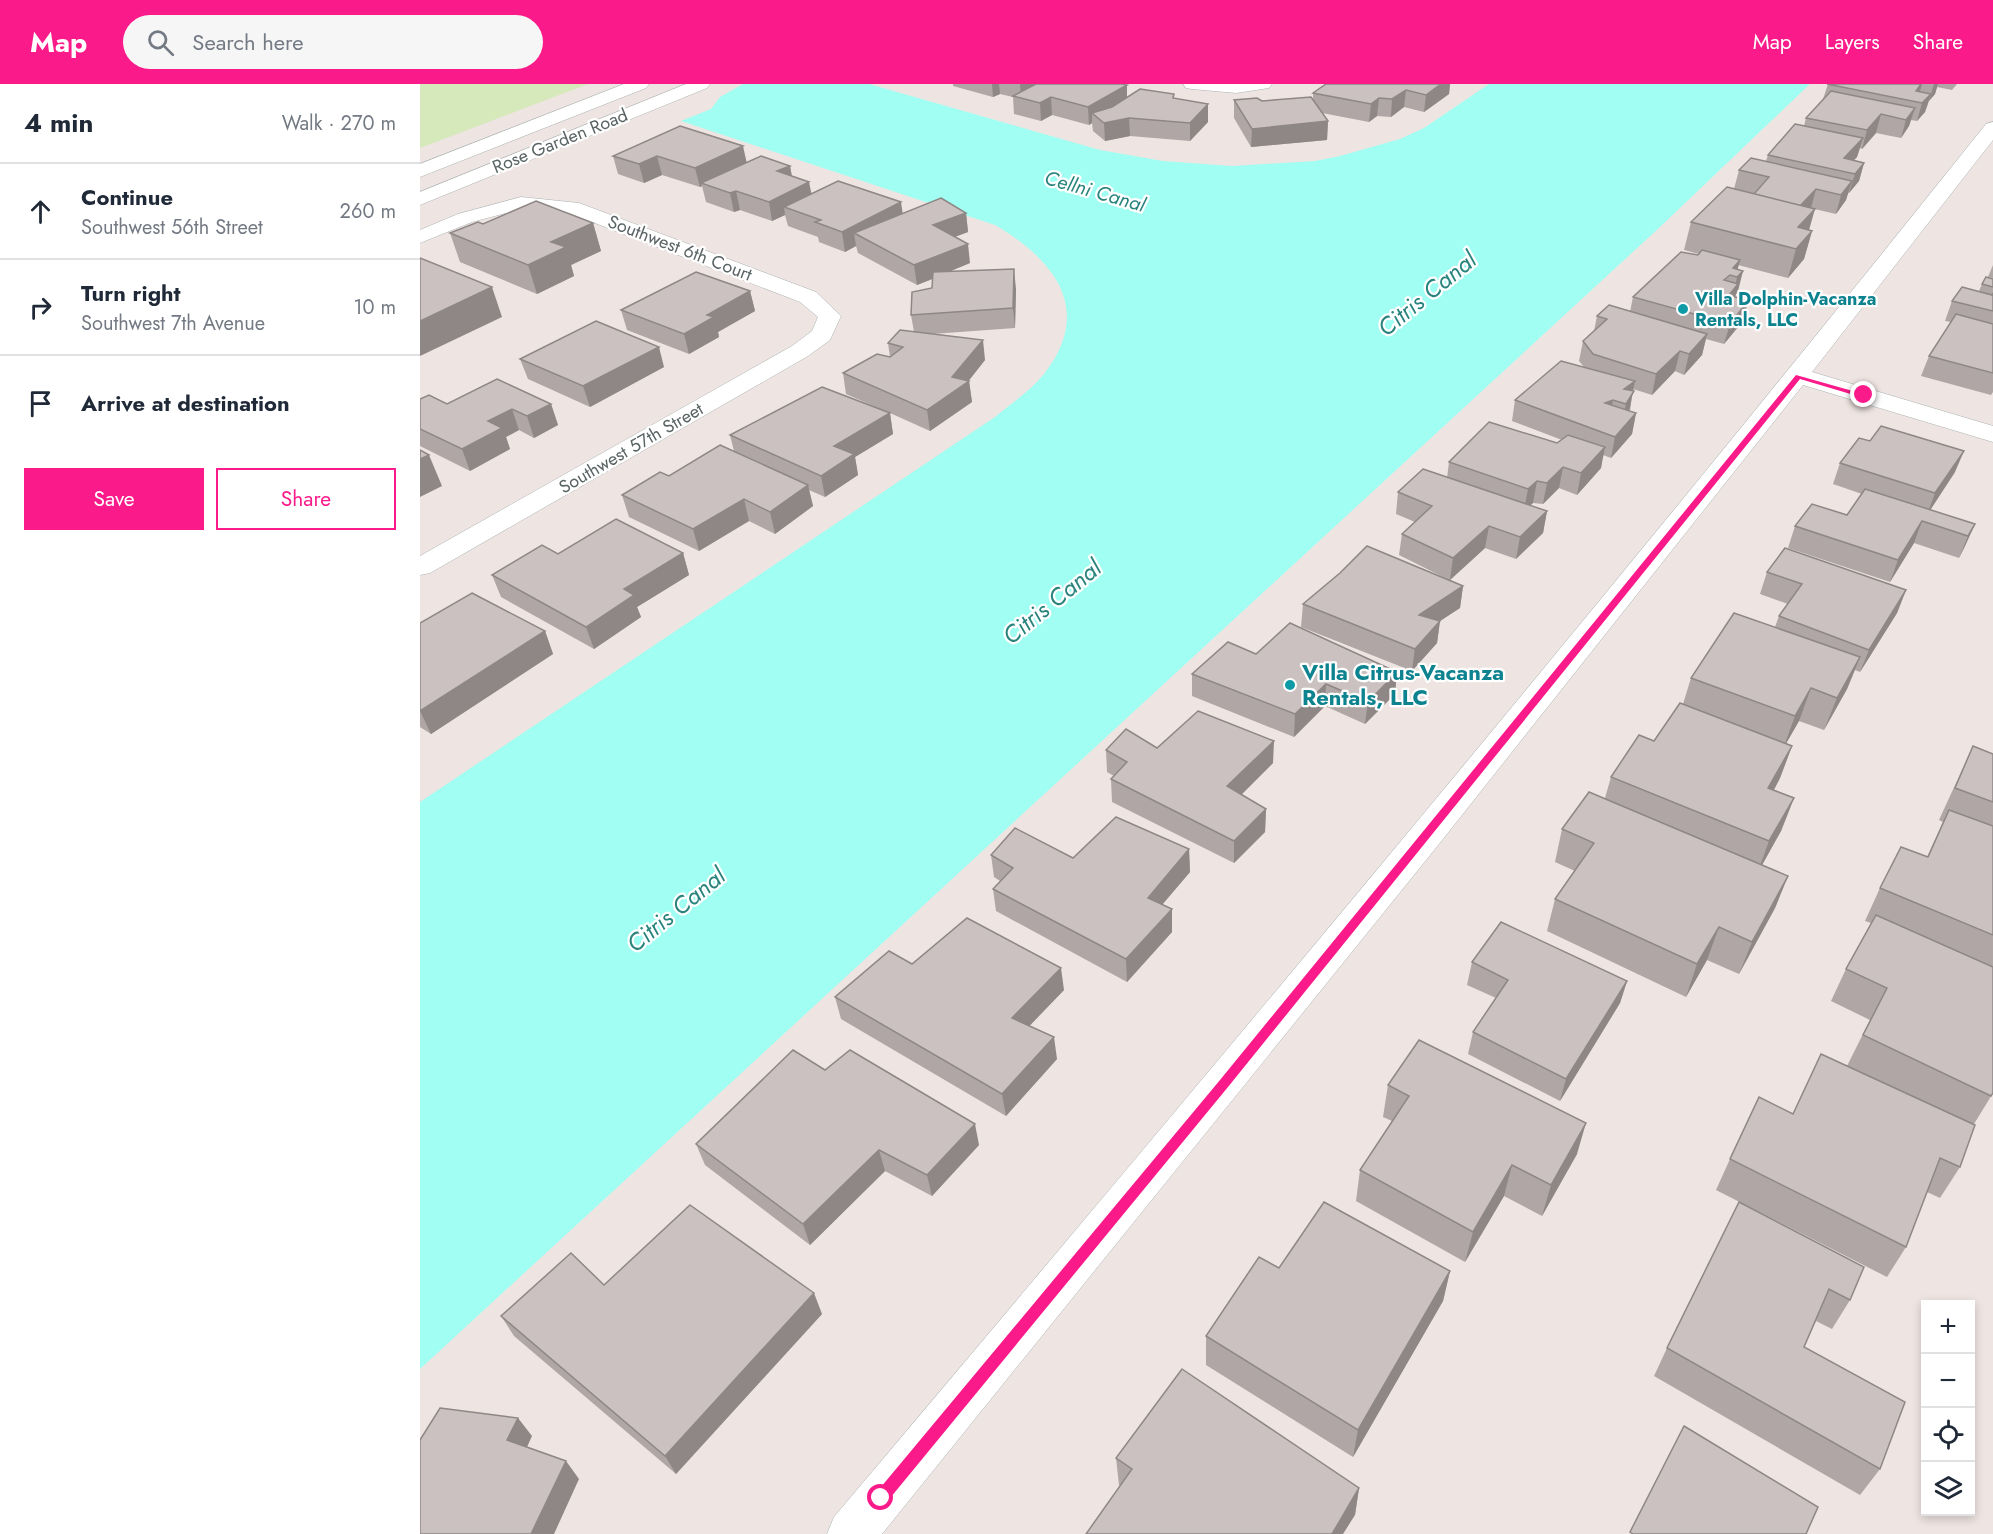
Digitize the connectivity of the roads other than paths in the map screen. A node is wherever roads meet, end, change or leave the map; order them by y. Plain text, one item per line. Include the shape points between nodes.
1 (640, 84) edge
2 (701, 84) edge
3 (1192, 84) edge
4 (1263, 84) edge
5 (1993, 128) edge
6 (420, 171) edge
7 (420, 199) edge
8 (521, 203) joint
9 (420, 237) edge
10 (830, 316) joint
11 (1799, 376) junction
12 (1993, 434) edge
13 (420, 567) edge
14 (851, 1534) edge

1 - 6 street, Rose Garden Road
2 - 7 street, Rose Garden Road
3 - 4 street via 1236,88
5 - 11 street
8 - 9 street, Rose Garden Road via 465,218
8 - 10 street, Southwest 6th Court via 572,207 808,297
10 - 13 street, Southwest 57th Street via 822,335 801,351
11 - 12 street
11 - 14 street

